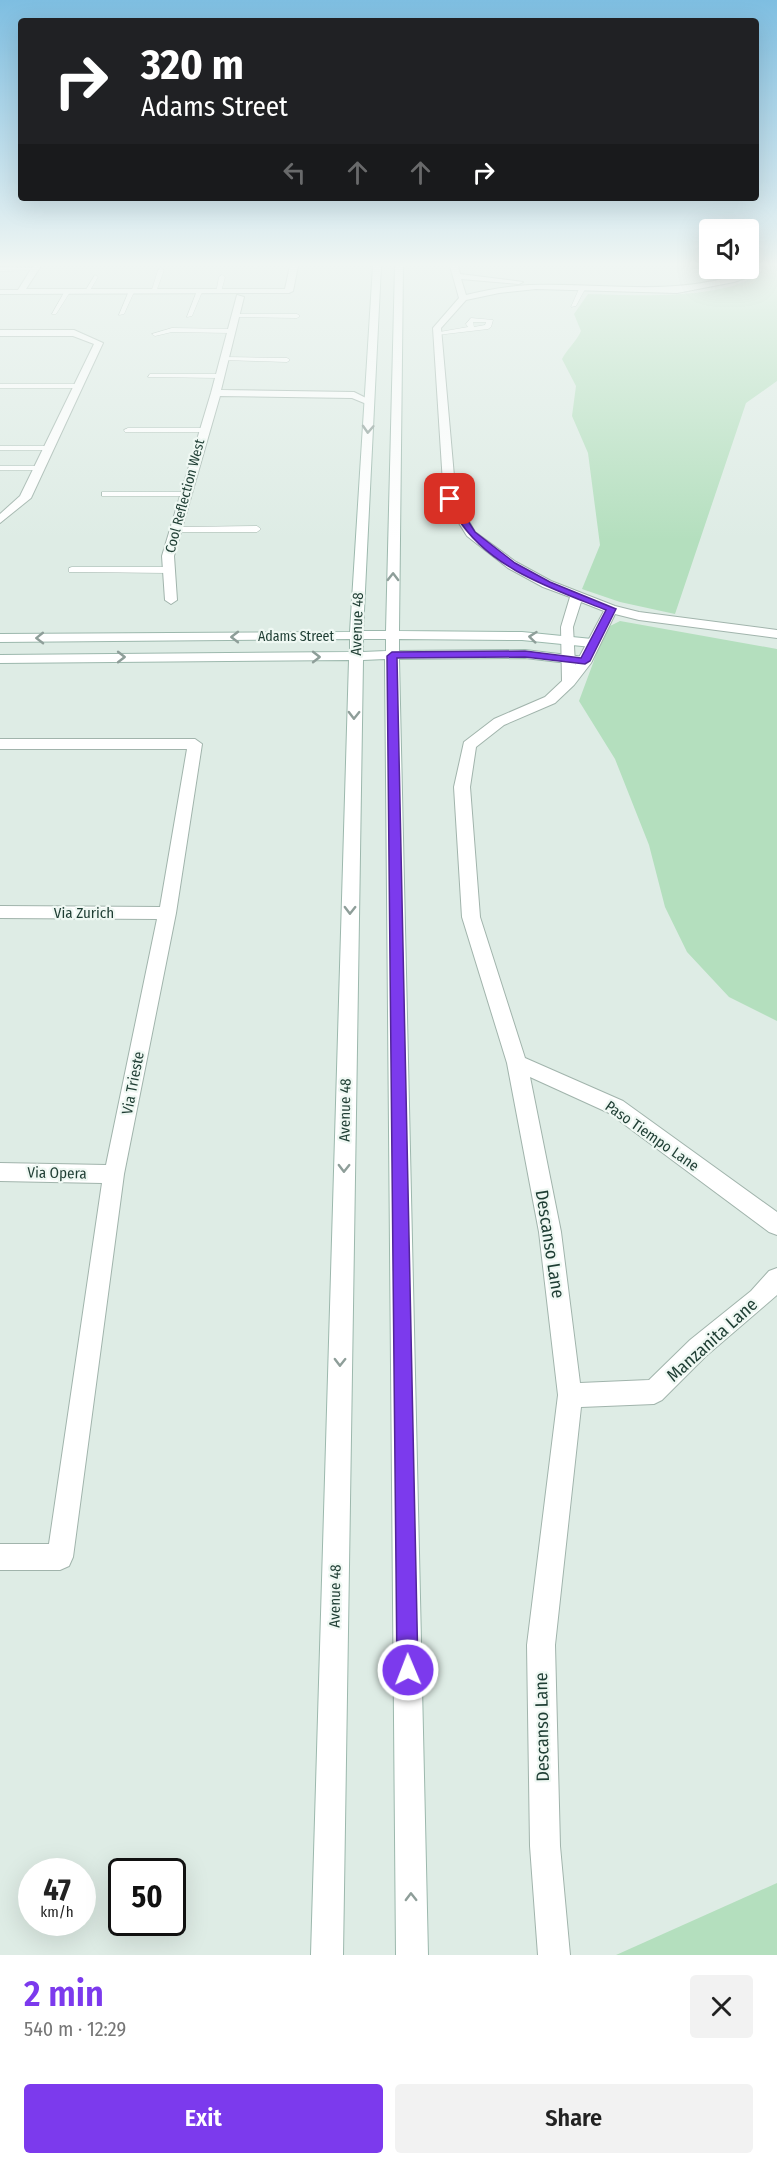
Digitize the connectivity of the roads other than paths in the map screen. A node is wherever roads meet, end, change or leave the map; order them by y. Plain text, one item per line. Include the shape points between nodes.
1 (92, 357) edge
2 (372, 357) edge
3 (397, 357) edge
4 (439, 357) edge
5 (224, 359) joint
6 (287, 360) dead end
7 (150, 376) dead end
8 (220, 376) junction
9 (0, 386) edge
10 (78, 386) junction
11 (370, 390) junction
12 (216, 391) junction
13 (384, 398) dead end
14 (369, 402) junction
15 (128, 430) dead end
16 (203, 430) junction
17 (383, 441) dead end
18 (0, 448) edge
19 (49, 448) junction
20 (395, 460) junction
21 (0, 468) edge
22 (39, 468) junction
23 (105, 494) dead end
24 (185, 494) junction
25 (0, 520) edge
26 (175, 530) junction
27 (257, 530) dead end
28 (72, 570) dead end
29 (169, 570) junction
30 (577, 595) junction
31 (171, 600) dead end
32 (611, 609) junction
33 (777, 634) edge
34 (0, 638) edge
35 (566, 640) junction
36 (592, 643) junction
37 (392, 645) junction
38 (356, 646) junction
39 (0, 659) edge
40 (566, 659) junction
41 (585, 661) junction
42 (569, 682) junction
43 (0, 744) edge
44 (0, 912) edge
45 (167, 913) junction
46 (517, 1063) junction
47 (0, 1172) edge
48 (114, 1174) junction
49 (777, 1225) edge
50 (777, 1279) edge
51 (570, 1395) junction
52 (0, 1557) edge
53 (327, 1955) edge
54 (412, 1955) edge
55 (554, 1955) edge

1 - 10 street
2 - 11 street, Avenue 48
3 - 20 street
4 - 30 street via 450,499 471,534 512,565
5 - 6 lane
5 - 8 street, Cool Reflection West
7 - 8 lane
8 - 12 street, Cool Reflection West
9 - 10 lane
10 - 19 street
11 - 12 street
11 - 13 street
11 - 14 street, Avenue 48
12 - 14 street via 354,395
12 - 16 street, Cool Reflection West
14 -> 38 street, Avenue 48
15 - 16 lane
16 - 24 street, Cool Reflection West
17 - 20 street
18 - 19 lane
19 - 22 street
37 -> 20 street
21 - 22 lane
22 - 25 street via 25,498
23 - 24 lane
24 - 26 street, Cool Reflection West
26 - 27 lane
26 - 29 street, Cool Reflection West via 168,556
28 - 29 lane
29 - 31 street, Cool Reflection West
30 - 32 street
30 - 35 street
32 - 33 street
32 - 36 street, Descanso Lane
38 -> 34 street, Adams Street
35 - 36 street, Adams Street
35 -> 37 street, Adams Street via 522,636
35 - 40 street
36 - 41 street, Descanso Lane
37 - 38 street, Adams Street
37 - 38 street, Adams Street
37 - 40 street, Adams Street
54 -> 37 street
39 -> 38 street, Adams Street
38 -> 53 street, Avenue 48
40 - 41 street, Adams Street
40 - 42 street
41 - 42 street, Descanso Lane
42 - 46 street, Descanso Lane via 550,700 500,722 469,745 462,787 471,917
43 - 45 street, Via Trieste via 195,744
44 - 45 street, Via Zurich
45 - 48 street, Via Trieste
46 - 49 street, Paso Tiempo Lane via 616,1107
46 - 51 street, Descanso Lane via 550,1232
47 - 48 street, Via Opera
48 - 52 street, Via Trieste via 60,1557
50 - 51 street, Manzanita Lane via 654,1392
51 - 55 street, Descanso Lane via 541,1645 545,1846

